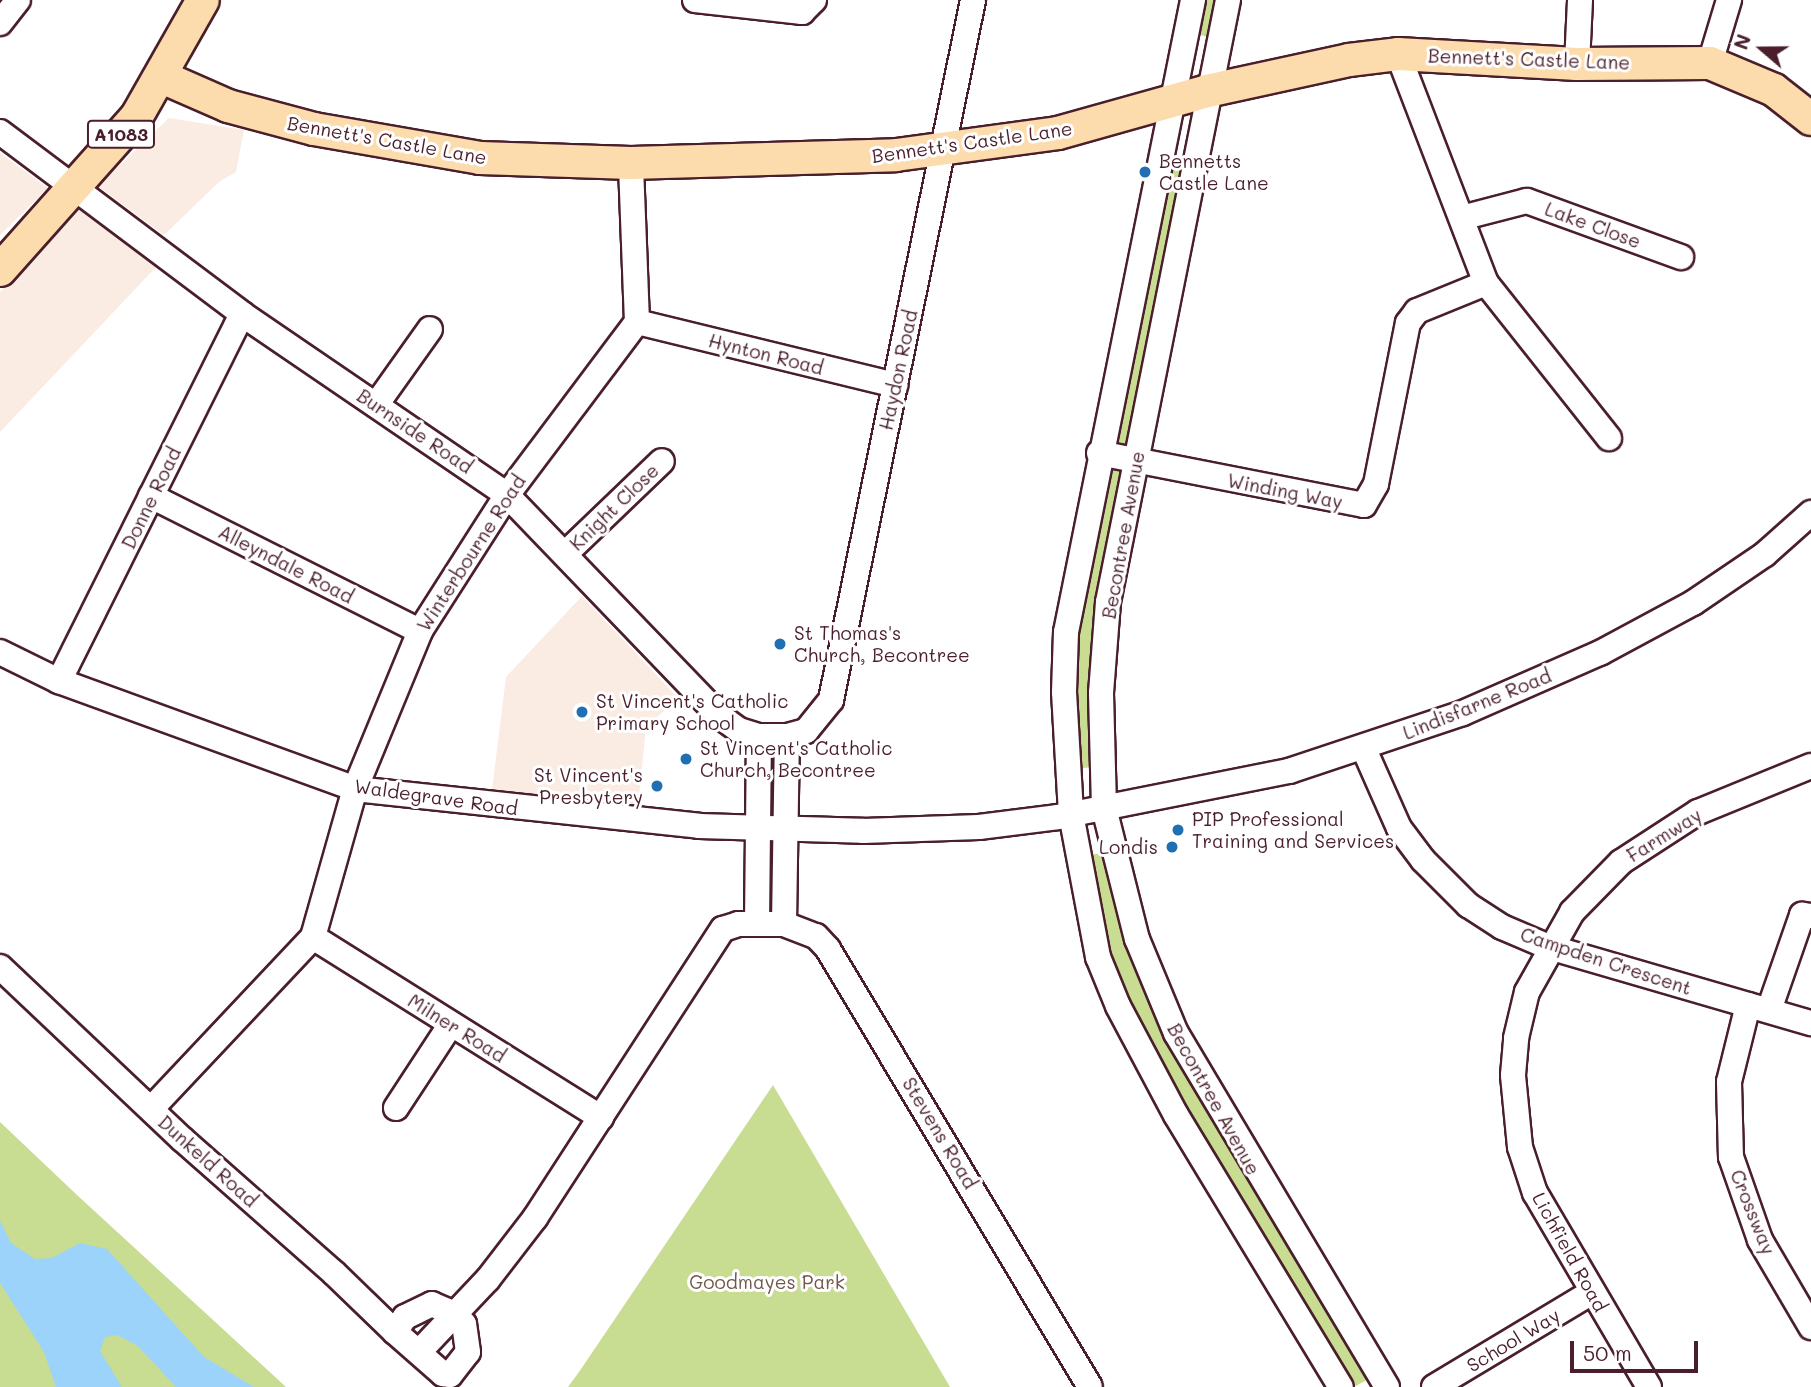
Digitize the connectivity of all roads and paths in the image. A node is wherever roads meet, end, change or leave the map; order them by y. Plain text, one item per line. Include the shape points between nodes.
1 (18, 0) edge
2 (203, 0) edge
3 (695, 0) edge
4 (814, 0) edge
5 (973, 0) edge
6 (1193, 0) edge
7 (1228, 0) edge
8 (1580, 0) edge
9 (1730, 0) edge
10 (0, 23) edge
11 (1398, 54) junction
12 (1710, 63) junction
13 (1577, 64) junction
14 (162, 77) junction
15 (1207, 91) junction
16 (1175, 101) junction
17 (1811, 119) edge
18 (0, 132) edge
19 (943, 149) junction
20 (631, 163) junction
21 (76, 187) junction
22 (1465, 217) junction
23 (1681, 257) dead end
24 (0, 270) edge
25 (1486, 283) junction
26 (242, 314) junction
27 (637, 322) junction
28 (430, 329) dead end
29 (895, 385) junction
30 (376, 405) junction
31 (1609, 438) dead end
32 (1099, 453) junction
33 (662, 461) dead end
34 (1137, 461) junction
35 (507, 495) junction
36 (151, 496) junction
37 (1811, 513) edge
38 (565, 554) junction
39 (420, 631) junction
40 (0, 652) edge
41 (59, 681) junction
42 (797, 734) junction
43 (759, 736) junction
44 (1364, 748) junction
45 (1811, 766) edge
46 (355, 789) junction
47 (1104, 808) junction
48 (1070, 814) junction
49 (758, 828) junction
50 (785, 828) junction
51 (1811, 916) edge
52 (757, 924) junction
53 (784, 924) junction
54 (313, 937) junction
55 (1549, 947) junction
56 (0, 967) edge
57 (1759, 1007) junction
58 (1811, 1023) edge
59 (451, 1024) junction
60 (396, 1108) dead end
61 (151, 1109) junction
62 (601, 1118) junction
63 (1592, 1292) junction
64 (455, 1314) junction
65 (1811, 1328) edge
66 (395, 1332) junction
67 (419, 1352) junction
68 (1090, 1387) edge
69 (1341, 1387) edge
70 (1387, 1387) edge
71 (1434, 1387) edge
72 (1648, 1387) edge

1 - 10 street
2 - 14 main road, A1083
3 - 4 street via 802,12
5 - 19 street, Haydon Road
6 - 16 street, Becontree Avenue
7 - 15 street, Becontree Avenue
8 - 13 street
9 - 12 street
11 - 13 main road, Bennett's Castle Lane
11 - 15 main road, Bennett's Castle Lane
11 - 22 street
12 - 13 main road, Bennett's Castle Lane
12 - 17 main road, Bennett's Castle Lane via 1774,90
14 - 20 main road, Bennett's Castle Lane via 229,106 314,129 480,158
14 - 21 main road, A1083 via 137,116
15 - 16 main road, Bennett's Castle Lane
15 - 34 street, Becontree Avenue
16 - 19 main road, Bennett's Castle Lane via 1058,133
16 - 32 street, Becontree Avenue
18 - 21 street, Burnside Road
19 - 20 main road, Bennett's Castle Lane via 896,155
19 - 29 street, Haydon Road
20 - 27 street
21 - 24 main road, A1083
21 - 26 street, Burnside Road
22 - 23 street, Lake Close via 1527,201
22 - 25 street
25 - 31 street
25 - 34 street, Winding Way via 1418,311 1408,323 1376,484 1364,505
26 - 30 street, Burnside Road
26 - 36 street, Donne Road
27 - 29 street, Hynton Road
27 - 35 street, Winterbourne Road
28 - 30 street
29 - 42 street, Haydon Road via 831,700
30 - 35 street, Burnside Road
32 - 34 street, Winding Way
32 - 48 street, Becontree Avenue via 1066,632
33 - 38 street, Knight Close
34 - 47 street, Becontree Avenue via 1108,602 1101,693
35 - 38 street, Burnside Road
35 - 39 street, Winterbourne Road
36 - 39 street, Alleyndale Road
36 - 41 street, Donne Road
37 - 44 street, Lindisfarne Road via 1765,554 1693,603 1600,653 1463,713
38 - 43 street, Burnside Road via 721,717
39 - 46 street, Winterbourne Road
40 - 41 street, Waldegrave Road
41 - 46 street, Waldegrave Road
42 - 43 street, Burnside Road
42 - 50 street
43 - 49 street
44 - 47 street, Lindisfarne Road via 1290,771
44 - 55 street, Campden Crescent via 1399,828 1438,877 1480,912
45 - 55 street, Farmway via 1752,786 1658,834 1590,891
46 - 49 street, Waldegrave Road via 578,815
46 - 54 street, Winterbourne Road
47 - 48 street, Waldegrave Road
47 - 70 street, Becontree Avenue via 1137,939 1176,1033
48 - 50 street, Waldegrave Road via 979,827
48 - 69 street, Becontree Avenue via 1098,957 1124,1018 1176,1115
49 - 50 street, Waldegrave Road
49 - 52 street
50 - 53 street
51 - 57 street, Crossway via 1802,915
52 - 53 street, Stevens Road
52 - 62 street, Stevens Road via 723,929
53 - 68 street, Stevens Road via 816,936 828,949
54 - 59 street, Milner Road
54 - 61 street, Winterbourne Road
55 - 57 street, Campden Crescent
55 - 63 street, Lichfield Road via 1527,992 1516,1038 1515,1115 1535,1193
56 - 61 street, Dunkeld Road
57 - 58 street, Campden Crescent
57 - 65 street, Crossway via 1729,1082 1731,1157 1760,1240
59 - 60 street
59 - 62 street, Milner Road
61 - 66 street, Dunkeld Road
62 - 64 street, Stevens Road via 535,1218
63 - 71 street, School Way
63 - 72 street, Lichfield Road
64 - 66 street via 432,1304 419,1308
64 - 67 street, Stevens Road
64 - 67 street, Dunkeld Road via 469,1336 468,1352 458,1367 443,1374
66 - 67 street, Dunkeld Road

